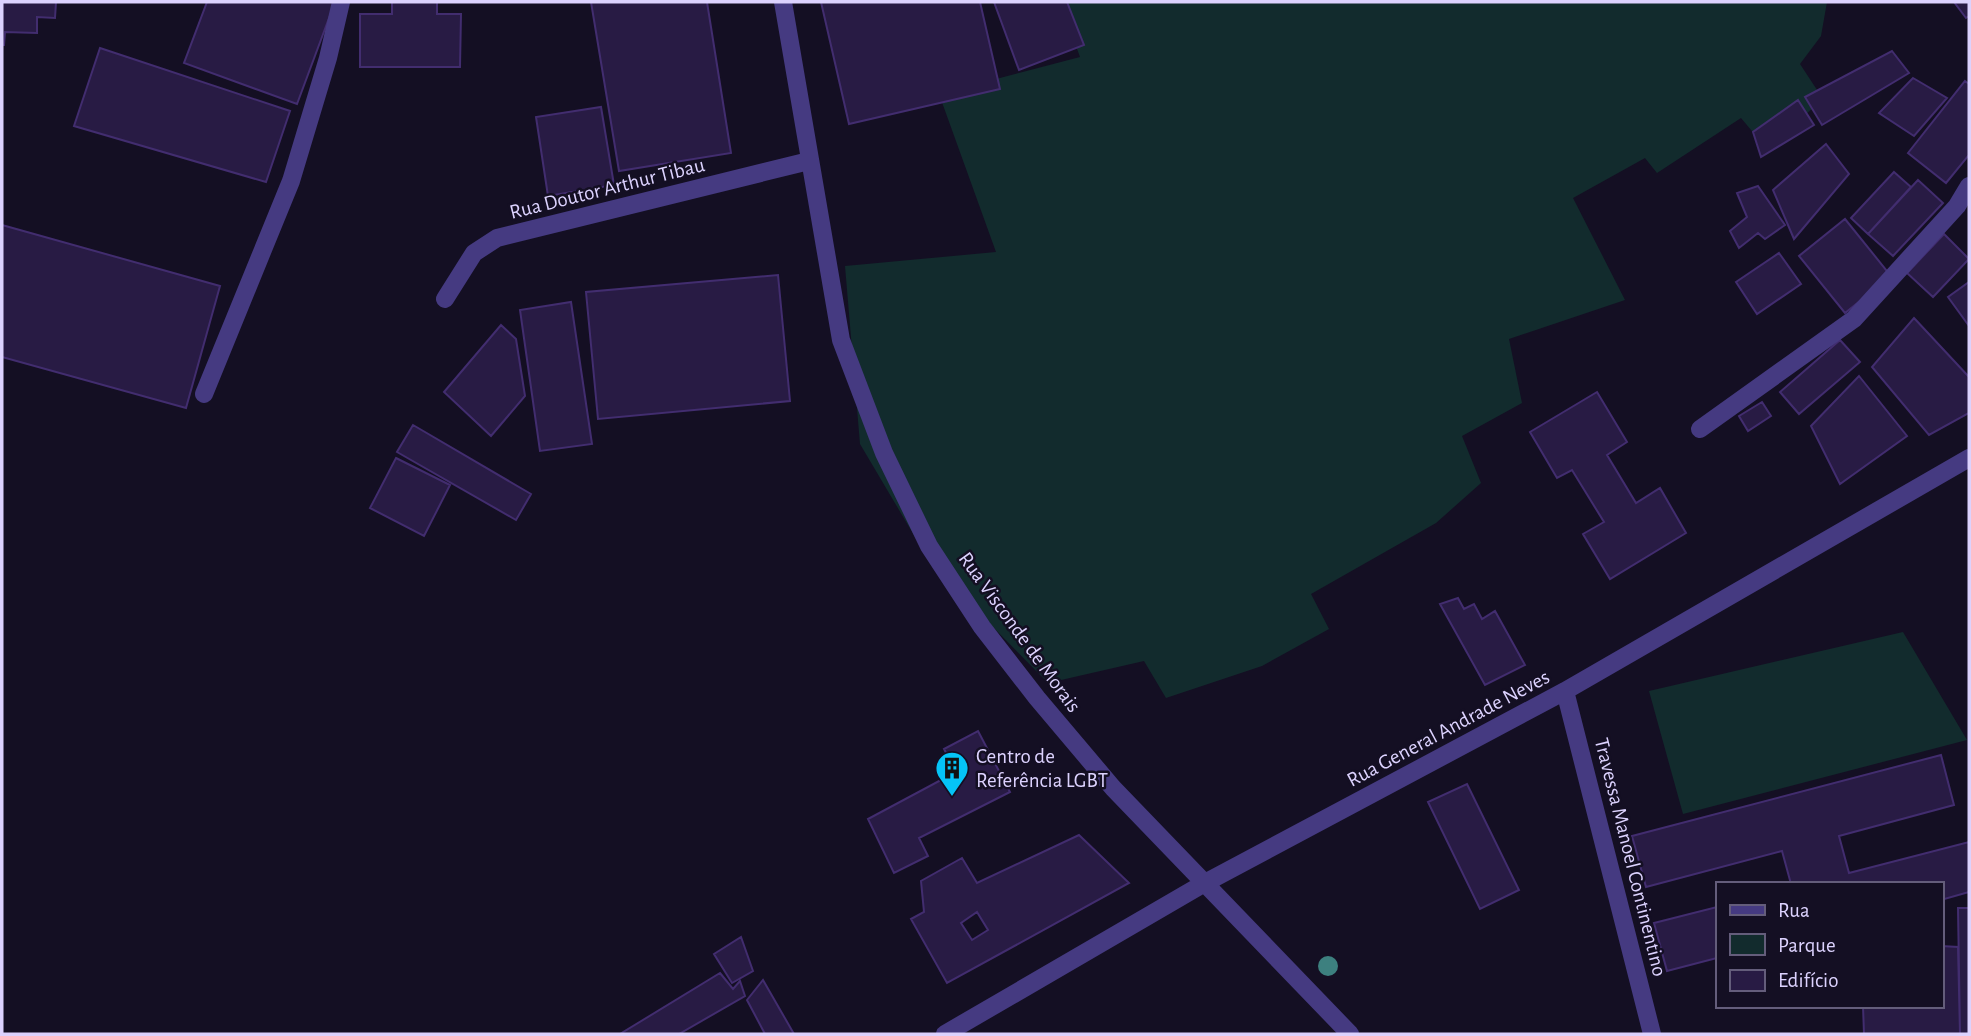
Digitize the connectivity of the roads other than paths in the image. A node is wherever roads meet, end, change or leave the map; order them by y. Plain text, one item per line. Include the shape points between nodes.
1 (341, 2) edge
2 (783, 2) edge
3 (808, 161) junction
4 (1969, 186) edge
5 (445, 299) dead end
6 (204, 394) dead end
7 (1700, 429) dead end
8 (1969, 457) edge
9 (1565, 691) junction
10 (1203, 884) junction
11 (945, 1034) edge
12 (1350, 1034) edge
13 (1652, 1034) edge

1 - 6 street via 291,181
2 - 3 street, Rua Visconde de Morais
3 - 5 street, Rua Doutor Arthur Tibau via 497,238 474,253
3 - 10 street, Rua Visconde de Morais via 841,341 884,453 929,546 982,627 1045,708
4 - 7 street via 1854,320
8 - 9 street, Rua General Andrade Neves
9 - 10 street, Rua General Andrade Neves
9 - 13 street, Travessa Manoel Continentino
10 - 11 street, Rua General Andrade Neves
10 - 12 street, Rua Visconde de Morais

